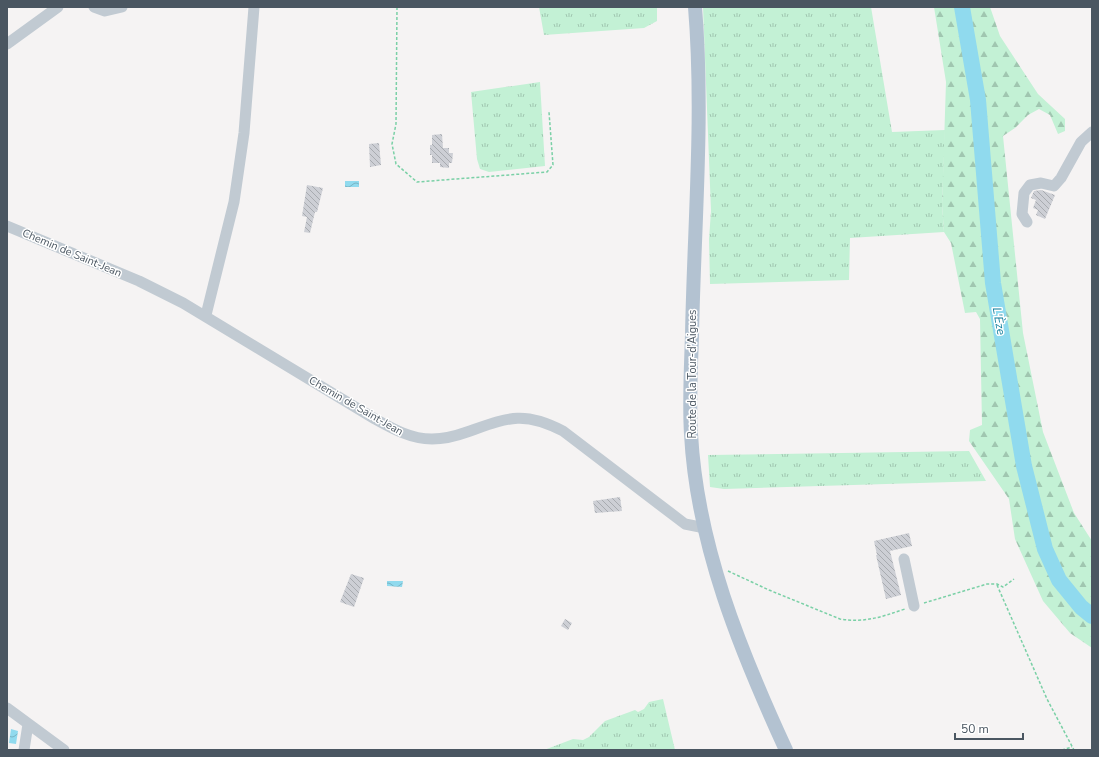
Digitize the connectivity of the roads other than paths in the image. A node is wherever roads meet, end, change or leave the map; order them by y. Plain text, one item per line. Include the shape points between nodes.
1 (58, 7) edge
2 (94, 7) edge
3 (122, 7) edge
4 (254, 7) edge
5 (695, 7) edge
6 (7, 44) edge
7 (1092, 132) edge
8 (1027, 222) dead end
9 (7, 226) edge
10 (206, 316) junction
11 (704, 528) junction
12 (904, 559) dead end
13 (914, 606) road end
14 (7, 708) edge
15 (28, 724) junction
16 (24, 750) edge
17 (64, 750) edge
18 (786, 750) edge

1 - 6 street
2 - 3 street via 105,11
4 - 10 street via 244,133 234,202
5 - 11 main road, Route de la Tour-d'Aigues via 699,81 690,397 691,435
7 - 8 street via 1081,142 1054,186 1041,183 1030,185 1024,193 1022,214
9 - 10 street, Chemin de Saint-Jean via 139,281
10 - 11 street, Chemin de Saint-Jean via 375,419 420,439 445,439 507,419 525,418 550,424 563,431 685,524
11 - 18 main road, Route de la Tour-d'Aigues via 745,657
12 - 13 street
14 - 15 street
15 - 16 street
15 - 17 street

